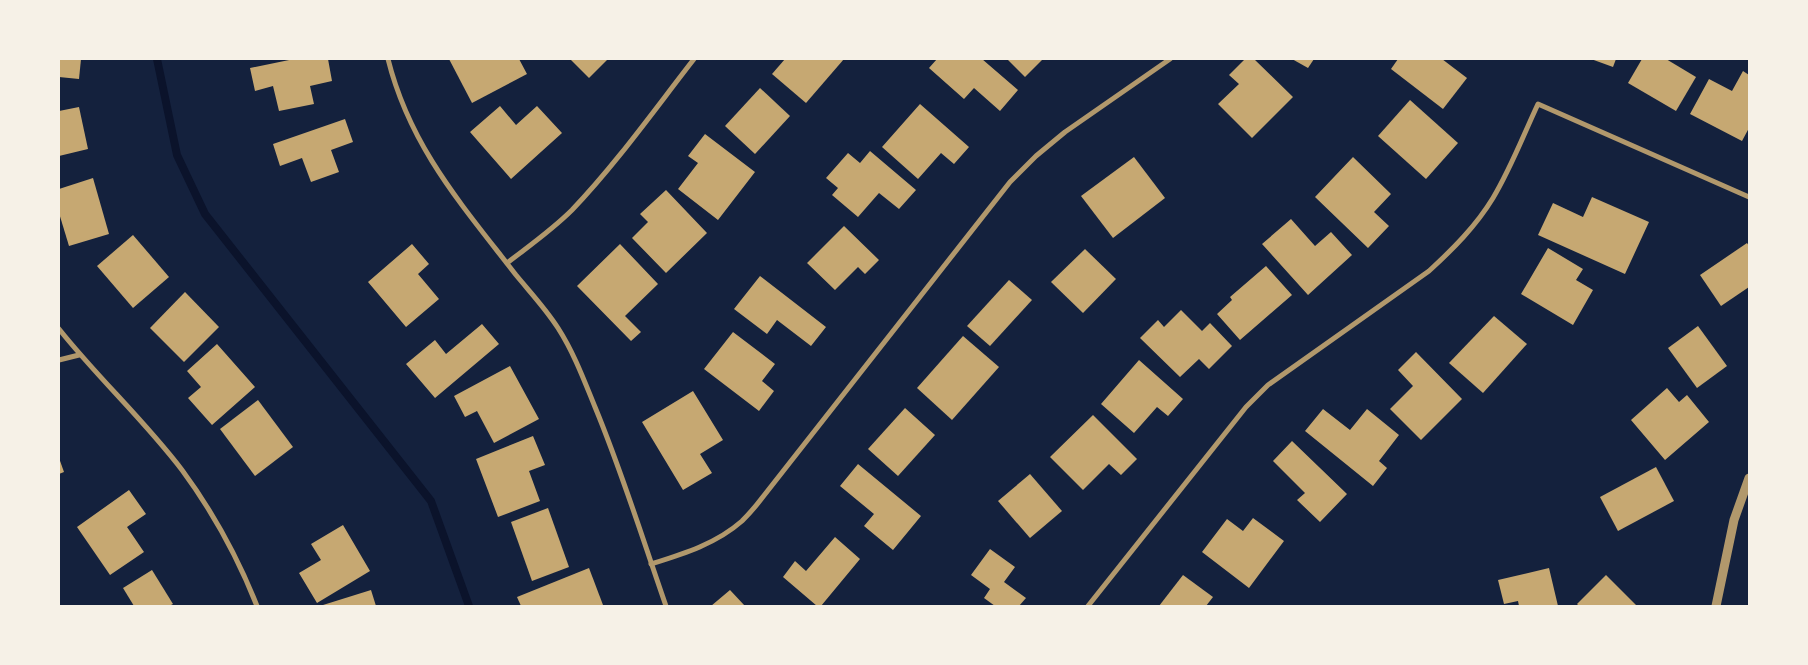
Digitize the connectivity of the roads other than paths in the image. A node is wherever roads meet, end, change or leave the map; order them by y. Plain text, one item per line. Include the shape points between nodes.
1 (388, 59) edge
2 (694, 59) edge
3 (1170, 59) edge
4 (1749, 196) edge
5 (507, 263) junction
6 (59, 329) edge
7 (79, 355) junction
8 (59, 360) edge
9 (1749, 478) edge
10 (651, 564) junction
11 (257, 606) edge
12 (666, 606) edge
13 (1088, 606) edge
14 (1716, 606) edge

1 - 5 street via 406,113 439,175
2 - 5 street via 571,211
3 - 10 street via 1065,132 1010,182 742,521 717,540
4 - 13 street via 1538,104 1492,200 1453,250 1429,272 1268,386 1246,407
5 - 10 street via 557,326 574,356 610,442
6 - 7 street
7 - 8 street
7 - 11 street via 182,470 215,519
9 - 14 street via 1734,520
10 - 12 street

